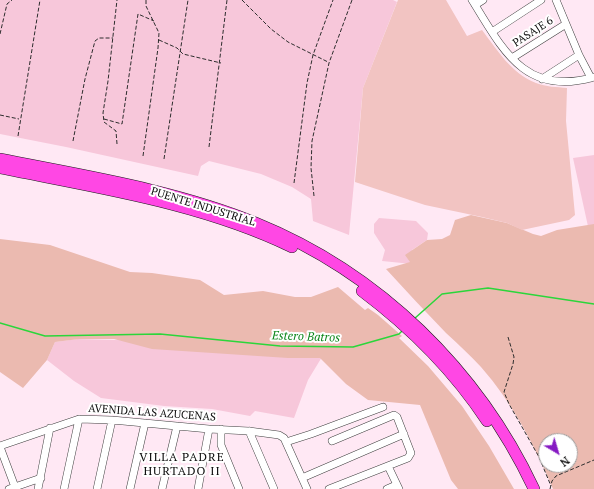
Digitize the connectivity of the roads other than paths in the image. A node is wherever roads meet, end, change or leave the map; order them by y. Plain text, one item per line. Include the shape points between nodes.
1 (483, 0) edge
2 (541, 0) edge
3 (556, 0) edge
4 (473, 2) edge
5 (566, 24) junction
6 (492, 32) junction
7 (579, 55) junction
8 (512, 58) junction
9 (592, 77) edge
10 (542, 79) junction
11 (0, 159) edge
12 (0, 168) edge
13 (292, 243) junction
14 (383, 407) dead end
15 (79, 419) junction
16 (112, 420) junction
17 (145, 423) junction
18 (177, 426) junction
19 (50, 428) junction
20 (209, 429) junction
21 (221, 430) junction
22 (249, 431) junction
23 (404, 434) junction
24 (284, 439) junction
25 (332, 441) dead end
26 (0, 446) edge
27 (388, 466) junction
28 (41, 478) junction
29 (302, 478) junction
30 (396, 487) edge
31 (12, 488) edge
32 (38, 489) edge
33 (64, 489) edge
34 (97, 489) edge
35 (130, 489) edge
36 (162, 489) edge
37 (198, 489) edge
38 (240, 489) edge
39 (274, 489) edge
40 (307, 489) edge
41 (329, 489) edge
42 (387, 489) edge
43 (526, 489) edge
44 (534, 489) edge

1 - 4 street
2 - 6 street
3 - 5 street
4 - 6 street
5 - 7 street
5 - 8 street, PASAJE 6
6 - 8 street
7 - 9 street
7 - 10 street
8 - 10 street via 525,71
9 - 10 street via 566,82
11 - 13 highway, PUENTE INDUSTRIAL via 121,183 190,201 256,223
12 - 13 highway, PUENTE INDUSTRIAL via 180,206
13 - 43 highway, PUENTE INDUSTRIAL via 359,288 424,344 484,416
13 - 44 highway, PUENTE INDUSTRIAL via 335,263 370,287 432,341 462,374 487,408 508,439
14 - 24 street via 311,434
15 - 16 street, AVENIDA LAS AZUCENAS
15 - 19 street, AVENIDA LAS AZUCENAS
15 - 33 street
16 - 17 street, AVENIDA LAS AZUCENAS
16 - 34 street
17 - 18 street, AVENIDA LAS AZUCENAS
17 - 35 street
18 - 20 street, AVENIDA LAS AZUCENAS
18 - 36 street
19 - 26 street, AVENIDA LAS AZUCENAS
19 - 28 street
20 - 21 street, AVENIDA LAS AZUCENAS
20 - 37 street
21 - 22 street, AVENIDA LAS AZUCENAS
21 - 38 street via 221,446
22 - 24 street, AVENIDA LAS AZUCENAS
22 - 39 street
23 - 25 street via 397,417 393,415
23 - 27 street via 410,456
23 - 29 street
24 - 29 street
26 - 31 street
27 - 30 street
27 - 41 street
28 - 31 street
28 - 32 street
29 - 40 street
30 - 42 street

